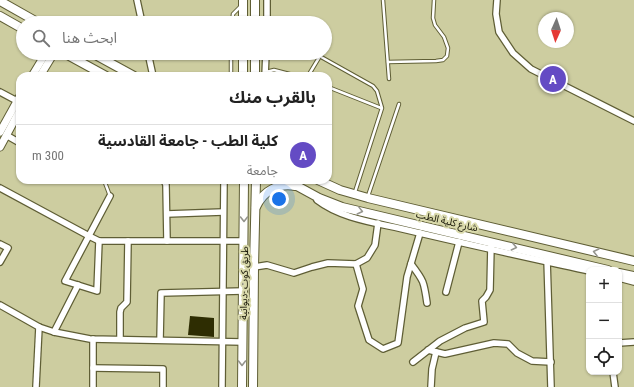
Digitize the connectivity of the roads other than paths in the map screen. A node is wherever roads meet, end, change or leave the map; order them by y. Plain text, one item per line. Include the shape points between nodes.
1 (137, 0) edge
2 (255, 0) edge
3 (267, 0) edge
4 (383, 0) edge
5 (434, 0) edge
6 (497, 0) edge
7 (0, 1) edge
8 (243, 2) edge
9 (25, 15) edge
10 (0, 16) edge
11 (140, 16) edge
12 (233, 16) edge
13 (243, 16) edge
14 (255, 16) edge
15 (266, 16) edge
16 (16, 25) edge
17 (42, 60) edge
18 (50, 60) edge
19 (77, 60) edge
20 (92, 60) edge
21 (105, 60) edge
22 (149, 60) edge
23 (231, 60) edge
24 (243, 60) edge
25 (255, 60) edge
26 (266, 60) edge
27 (318, 60) edge
28 (327, 60) edge
29 (388, 62) junction
30 (90, 67) junction
31 (34, 72) edge
32 (42, 72) edge
33 (98, 72) edge
34 (127, 72) edge
35 (151, 72) edge
36 (230, 72) edge
37 (243, 72) edge
38 (256, 72) edge
39 (266, 72) edge
40 (270, 72) edge
41 (282, 72) edge
42 (310, 72) edge
43 (389, 79) dead end
44 (332, 89) edge
45 (0, 92) edge
46 (16, 98) edge
47 (16, 104) edge
48 (399, 104) dead end
49 (382, 108) junction
50 (16, 116) edge
51 (634, 121) edge
52 (3, 134) edge
53 (16, 141) edge
54 (0, 147) edge
55 (106, 184) edge
56 (166, 184) edge
57 (224, 184) edge
58 (240, 184) edge
59 (244, 184) edge
60 (256, 184) edge
61 (293, 184) edge
62 (328, 184) edge
63 (296, 186) junction
64 (0, 188) edge
65 (308, 192) junction
66 (354, 194) junction
67 (110, 196) joint
68 (244, 197) junction
69 (368, 198) junction
70 (256, 208) junction
71 (223, 212) junction
72 (167, 214) junction
73 (451, 217) junction
74 (378, 223) junction
75 (448, 232) junction
76 (420, 233) junction
77 (89, 236) junction
78 (99, 241) junction
79 (128, 241) junction
80 (168, 241) junction
81 (223, 241) junction
82 (244, 241) junction
83 (459, 242) junction
84 (0, 244) edge
85 (491, 246) junction
86 (547, 258) junction
87 (634, 261) edge
88 (0, 262) edge
89 (356, 264) junction
90 (410, 264) junction
91 (254, 267) junction
92 (591, 267) edge
93 (586, 270) edge
94 (622, 274) edge
95 (634, 276) edge
96 (622, 279) edge
97 (634, 282) edge
98 (78, 285) junction
99 (223, 291) junction
100 (243, 291) junction
101 (446, 292) dead end
102 (427, 303) dead end
103 (0, 305) edge
104 (39, 327) junction
105 (54, 332) junction
106 (93, 339) junction
107 (120, 339) junction
108 (160, 340) junction
109 (222, 341) junction
110 (243, 342) junction
111 (634, 342) edge
112 (622, 343) edge
113 (428, 350) junction
114 (436, 352) junction
115 (413, 362) dead end
116 (551, 362) junction
117 (93, 368) junction
118 (613, 375) edge
119 (36, 387) edge
120 (93, 387) edge
121 (163, 387) edge
122 (222, 387) edge
123 (242, 387) edge
124 (253, 387) edge
125 (430, 387) edge
126 (551, 387) edge
127 (614, 387) edge

1 - 11 street
2 - 14 main road
3 - 15 street
4 - 29 lane
5 - 29 lane via 433,18 444,37 448,48 447,56 436,61
6 - 51 street via 499,32 513,53 531,68
7 - 9 main road
8 - 12 lane
8 - 13 main road
10 - 16 main road
17 - 31 street
18 - 32 street
19 - 30 main road
20 - 30 main road
21 - 34 main road
22 - 35 street
23 - 36 lane
24 - 37 main road
25 - 38 main road
26 - 39 street
27 - 42 lane
28 - 49 lane via 373,86 378,91
29 - 43 lane
30 - 33 main road
40 - 41 lane
44 - 49 lane
45 - 46 street
47 - 52 street
48 - 69 lane
49 - 66 lane
50 - 52 street
52 - 53 street
52 - 54 street
55 - 67 lane
56 - 72 street
57 - 71 street
58 - 68 main road
59 - 68 main road, طريق كوت -ديوانية
60 - 70 main road, طريق كوت -ديوانية
61 - 63 main road, شارع كلية الطب
62 - 66 main road, شارع كلية الطب
63 - 65 main road, شارع كلية الطب
63 - 70 main road via 284,185 269,191 261,198
64 - 77 street
65 - 74 street via 328,208
65 -> 75 main road, شارع كلية الطب via 342,207
66 - 69 main road, شارع كلية الطب
67 - 77 street
68 -> 82 main road, طريق كوت -ديوانية
69 - 73 main road, شارع كلية الطب
70 - 91 main road, طريق كوت -ديوانية
71 - 72 street
71 - 81 street
72 - 80 street
73 - 75 main road
87 -> 73 main road, شارع كلية الطب
74 - 76 street
74 - 89 street via 375,245 367,258
75 - 85 main road, شارع كلية الطب
76 - 83 street
76 - 90 street
77 - 78 street
77 - 98 street via 65,281
78 - 79 street
78 - 98 street via 97,290
79 - 80 street
79 - 107 street via 127,302 120,312
80 - 81 street
81 - 82 street
81 - 99 street
82 - 100 main road, طريق كوت -ديوانية
83 - 85 street
83 - 101 street
84 - 88 street via 8,248
85 - 86 main road, شارع كلية الطب
85 - 113 street via 490,290 482,301 484,322 440,341
86 - 92 main road, شارع كلية الطب
86 - 93 street
86 - 116 street
89 - 90 street via 363,289 358,306 368,340 383,349 398,343
89 - 91 street via 328,263 294,273 267,265
90 - 102 street via 425,283
91 - 124 main road, طريق كوت -ديوانية
94 - 95 main road
96 - 97 street
98 - 105 street
99 - 100 street
99 - 108 street via 161,293
99 - 109 street
100 - 110 main road, طريق كوت -ديوانية
103 - 104 street
104 - 105 street
104 - 119 street
105 - 106 street
106 - 107 street
106 - 117 street
107 - 108 street
108 - 109 street
109 - 110 street
109 - 122 street
110 -> 123 main road, طريق كوت -ديوانية
111 - 112 street
113 - 114 street
113 - 115 street
114 - 116 street via 445,354 494,343 508,344 517,353 532,361
114 - 125 street
116 - 126 street
117 - 120 street
117 - 121 street via 163,369
118 - 127 street

